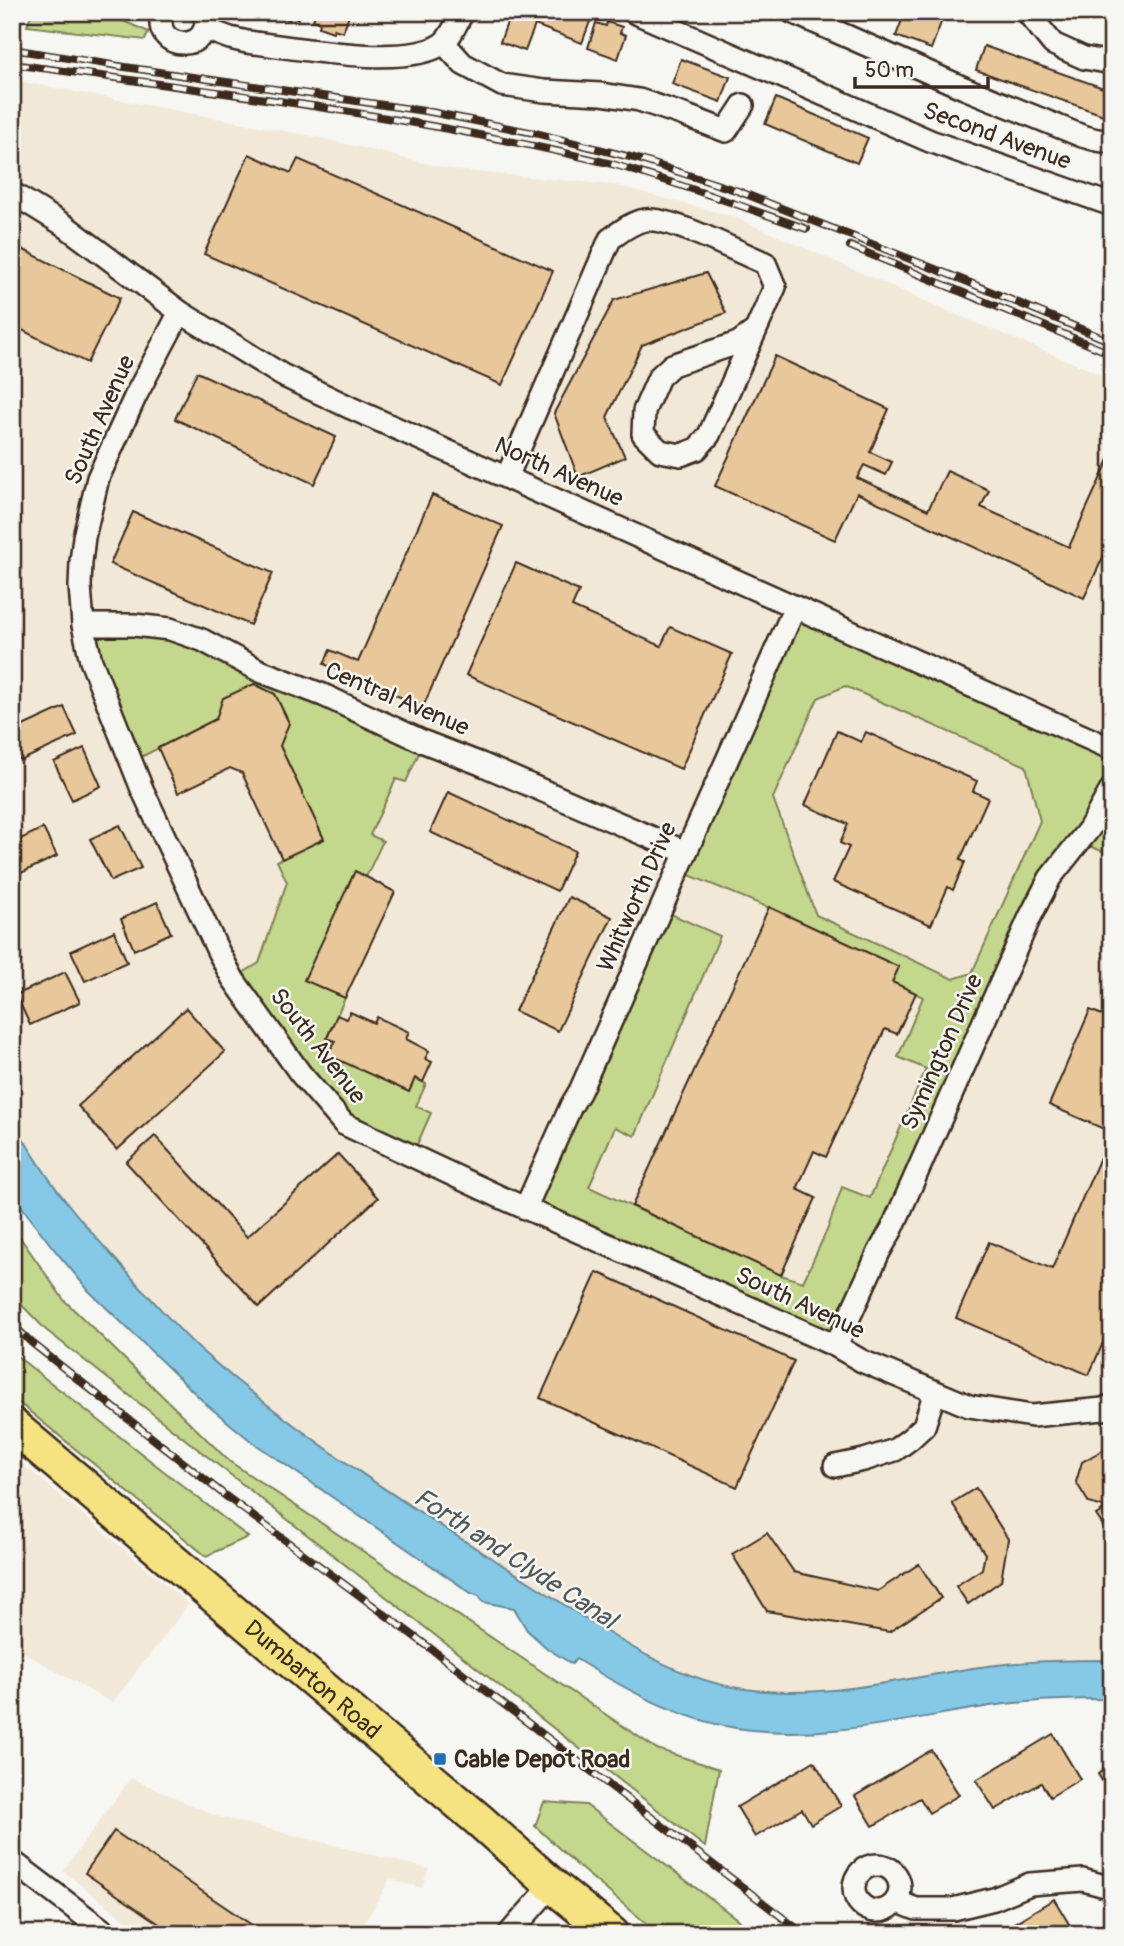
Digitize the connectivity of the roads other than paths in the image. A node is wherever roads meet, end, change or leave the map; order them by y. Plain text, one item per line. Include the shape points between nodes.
1 (163, 12) edge
2 (463, 12) edge
3 (634, 12) edge
4 (792, 12) edge
5 (1027, 12) edge
6 (204, 21) edge
7 (443, 43) junction
8 (1112, 63) edge
9 (743, 105) dead end
10 (1112, 142) edge
11 (12, 193) edge
12 (1112, 205) edge
13 (180, 312) junction
14 (756, 330) junction
15 (507, 477) junction
16 (794, 607) junction
17 (83, 625) junction
18 (1112, 749) edge
19 (1112, 788) edge
20 (685, 852) junction
21 (526, 1207) junction
22 (836, 1346) junction
23 (935, 1392) junction
24 (1112, 1405) edge
25 (12, 1425) edge
26 (835, 1465) dead end
27 (12, 1861) edge
28 (552, 1885) junction
29 (1112, 1888) edge
30 (896, 1902) dead end
31 (108, 1934) edge
32 (509, 1934) edge
33 (612, 1934) edge

1 - 6 street via 162,28 173,42 197,40
2 - 7 street
3 - 12 street, Second Avenue via 930,141
4 - 10 street via 1082,136
5 - 8 street via 1054,44 1084,58
6 - 7 street via 230,38 247,42 386,57 419,54
7 - 9 street via 463,64 502,85 639,100 726,131
11 - 13 street, North Avenue via 64,225
13 - 15 street, North Avenue via 282,375
13 - 17 street, South Avenue via 98,478 81,562
14 - 14 street via 738,343 672,365 659,377 644,411 643,434 660,451 681,455 697,449 709,435
14 - 15 street via 775,287 765,264 665,222 645,220 626,228 610,239
15 - 16 street, North Avenue
16 - 18 street, North Avenue
16 - 20 street, Whitworth Drive
17 - 20 street, Central Avenue via 170,629 202,640 260,671
17 - 21 street, South Avenue via 91,661 142,789 218,951 300,1073 344,1124
19 - 22 street, Symington Drive via 1035,907
20 - 21 street, Whitworth Drive
21 - 22 street, South Avenue
22 - 23 street, South Avenue
23 - 24 street, South Avenue via 969,1406 1032,1416
23 - 26 street via 924,1426 895,1450
25 - 28 main road, Dumbarton Road
27 - 31 street
28 - 32 street
28 - 33 main road, Dumbarton Road
29 - 30 street via 1083,1880 1030,1884 953,1909 916,1909

